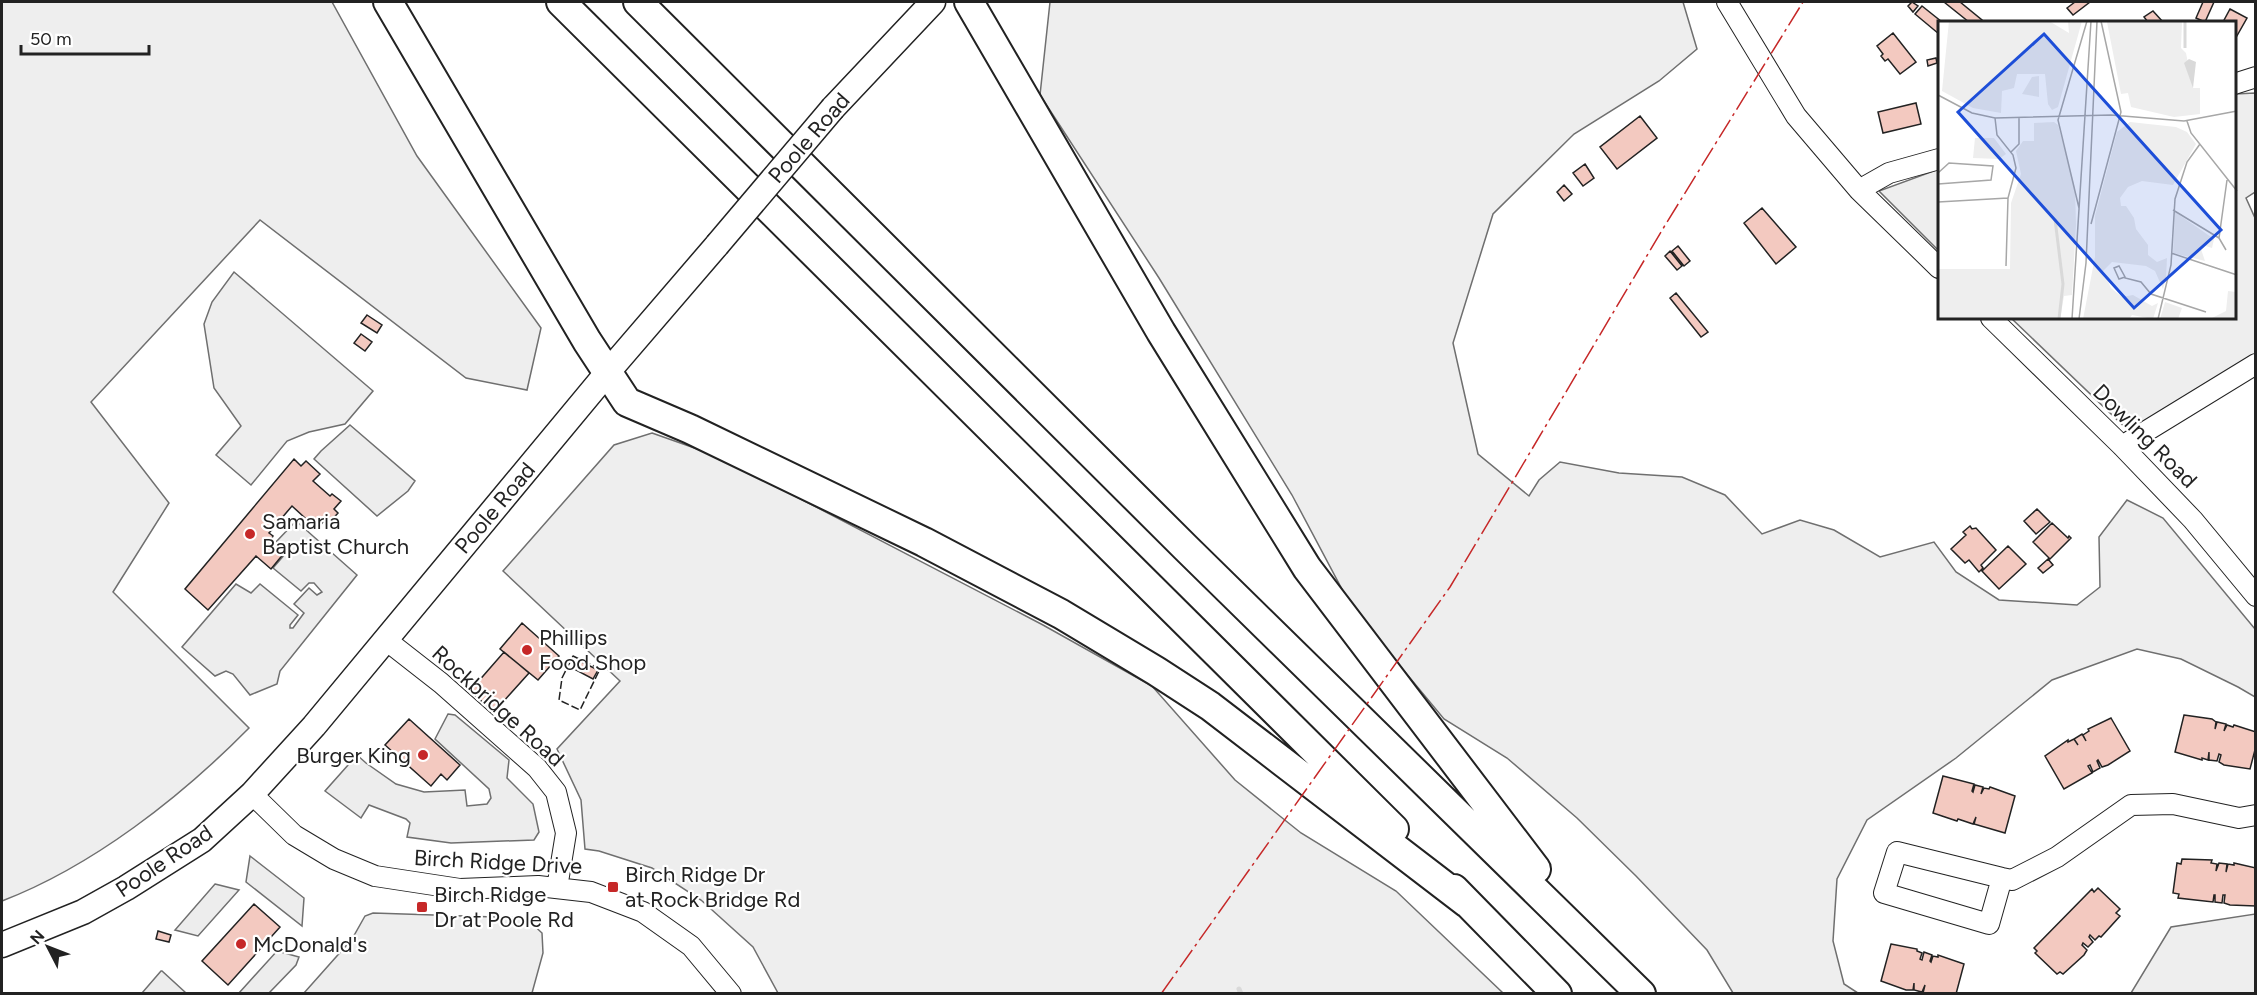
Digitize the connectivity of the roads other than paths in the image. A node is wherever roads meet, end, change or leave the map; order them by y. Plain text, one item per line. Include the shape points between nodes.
1 (388, 2) edge
2 (561, 2) edge
3 (638, 2) edge
4 (933, 2) edge
5 (969, 2) edge
6 (1727, 2) edge
7 (2256, 77) edge
8 (2236, 84) edge
9 (1938, 159) edge
10 (1859, 190) junction
11 (1938, 267) edge
12 (1993, 320) edge
13 (2256, 364) edge
14 (607, 373) junction
15 (2122, 446) junction
16 (2256, 596) edge
17 (386, 640) junction
18 (252, 794) junction
19 (2256, 815) edge
20 (2002, 878) junction
21 (557, 888) junction
22 (1467, 903) junction
23 (2, 945) edge
24 (1593, 945) junction
25 (731, 993) edge
26 (1557, 993) edge
27 (1641, 993) edge

1 - 14 highway
2 - 22 highway
3 - 24 highway via 1185,547
4 - 14 main road, Poole Road, bridge via 833,108
5 - 24 highway via 1161,332 1307,568
6 - 10 street via 1796,116
7 - 8 street
9 - 10 street via 1889,173
10 - 11 street
12 - 15 street, Dowling Road
13 - 15 street
14 - 17 main road, Poole Road
14 - 22 highway via 627,402 924,542 1061,614 1156,671 1210,706
15 - 16 street, Dowling Road via 2193,520
17 - 18 main road, Poole Road
17 - 21 street, Rockbridge Road via 537,768 556,792 566,833
18 - 21 street, Birch Ridge Drive via 294,835 334,859 375,876 460,889
18 - 23 main road, Poole Road via 202,840 126,888 83,912
19 - 20 street via 2239,818 2173,804 2131,806 2057,857 2012,880
20 - 20 street via 1989,924 1884,893 1897,852
21 - 25 street, Birch Ridge Drive via 591,892 643,912 691,946
22 - 26 highway
24 - 27 highway

